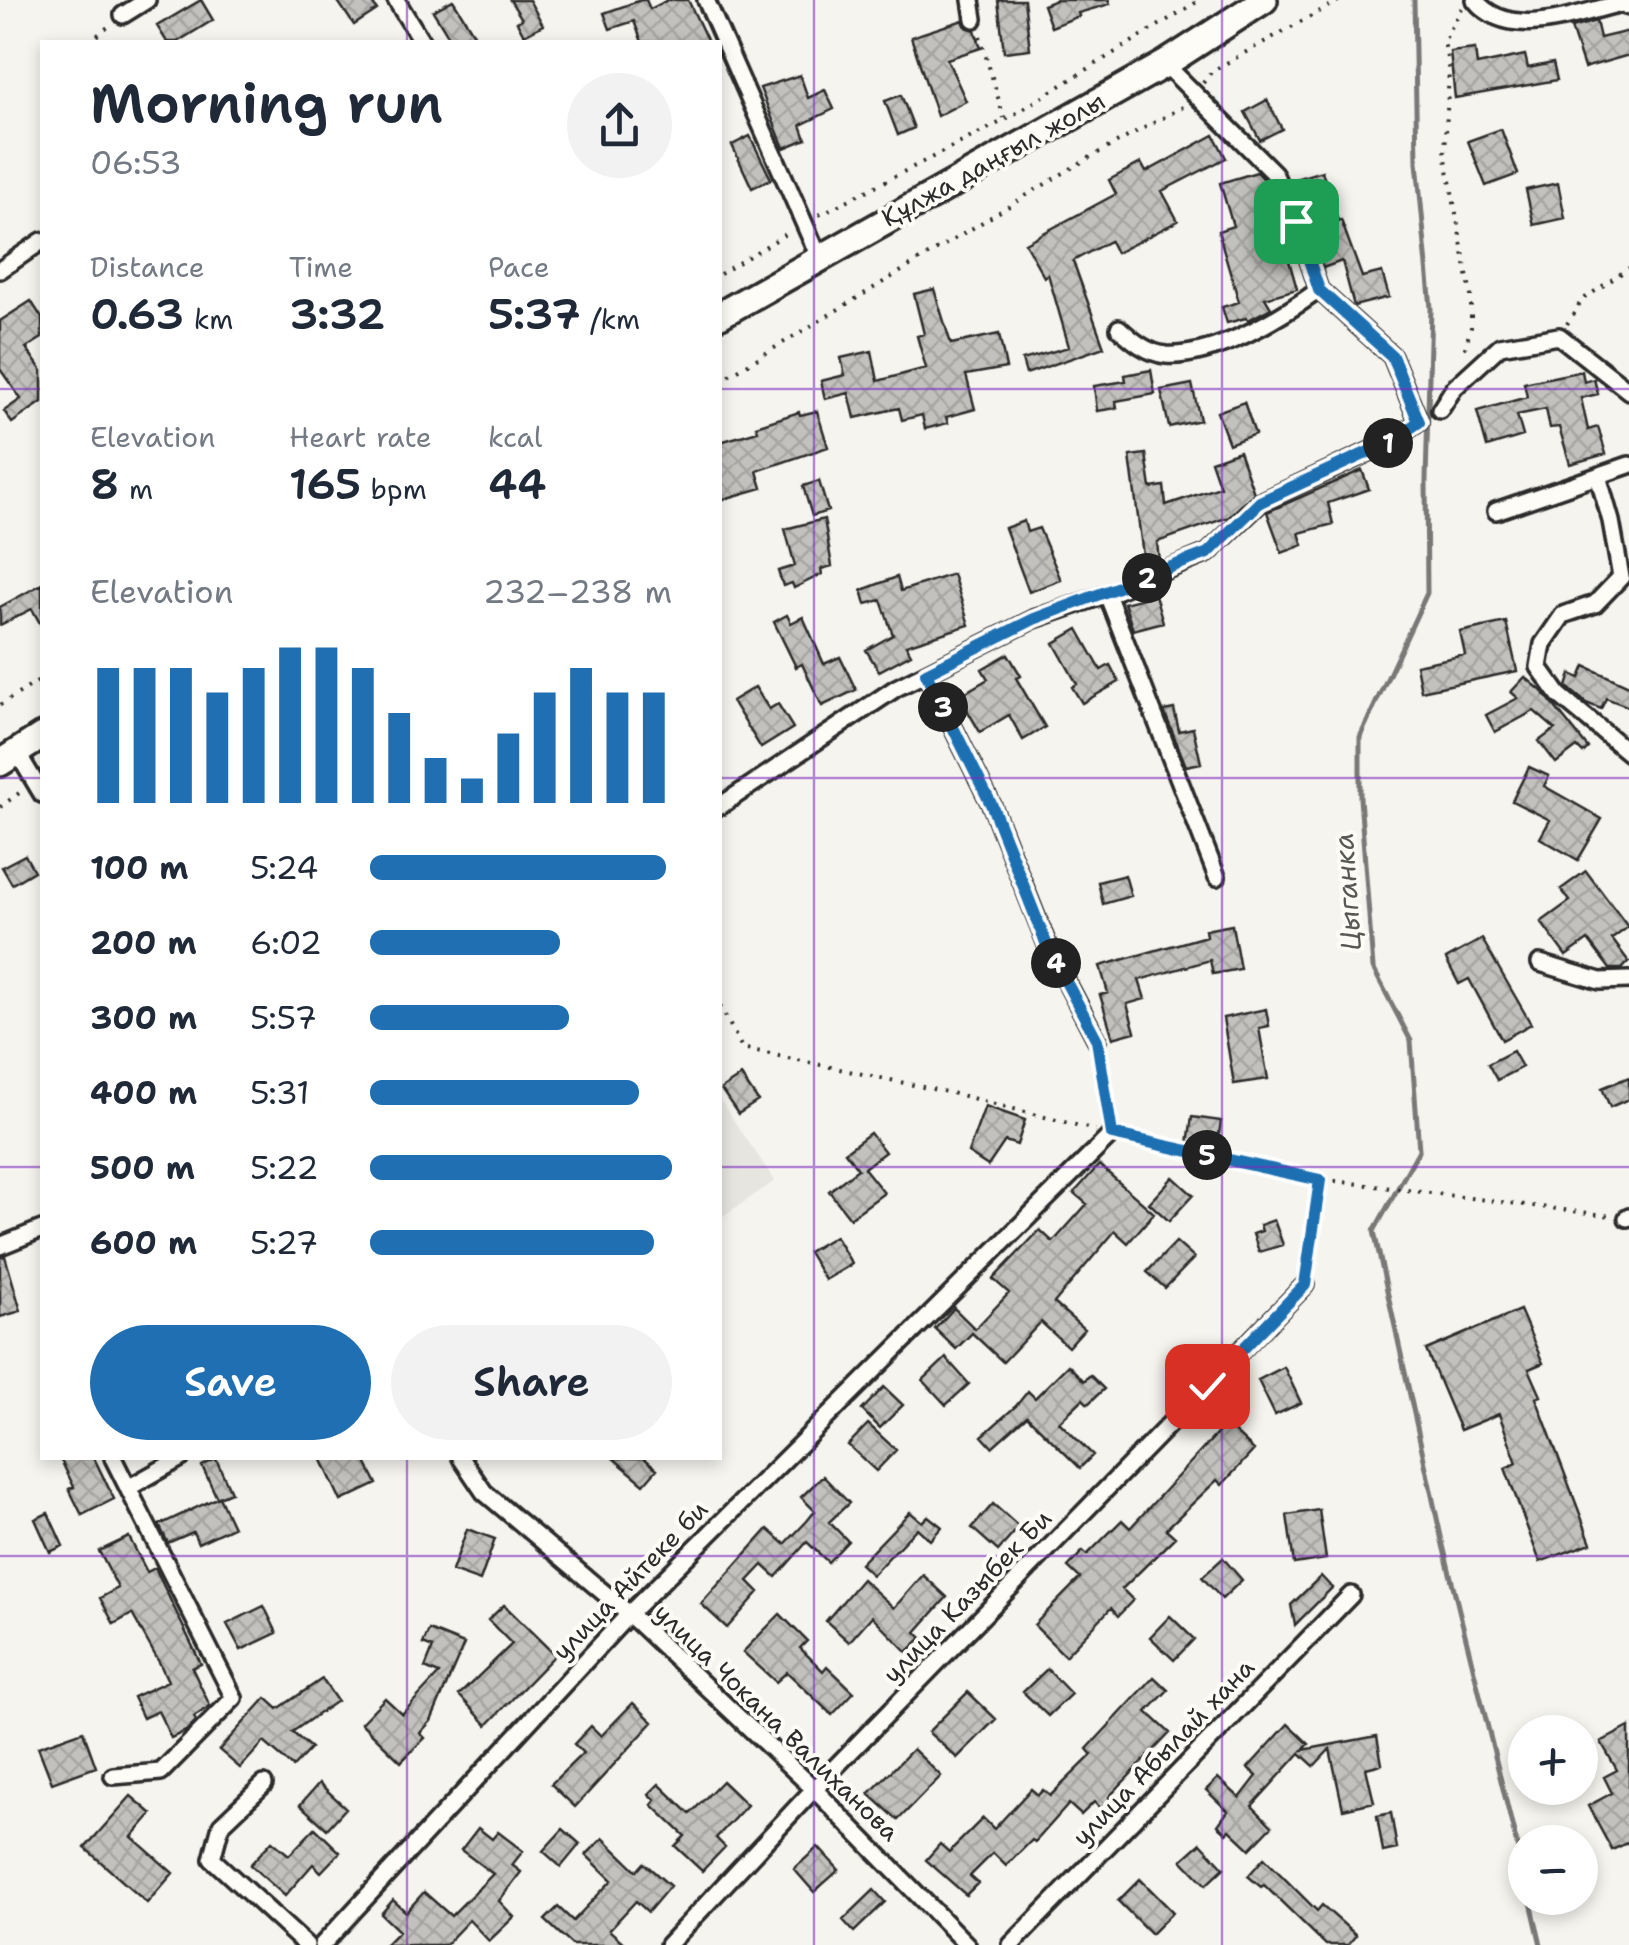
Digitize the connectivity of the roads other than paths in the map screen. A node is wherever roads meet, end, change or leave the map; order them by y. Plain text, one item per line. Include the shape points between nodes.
1 (147, 0) edge
2 (396, 0) edge
3 (706, 0) edge
4 (972, 0) edge
5 (1475, 0) edge
6 (1257, 2) edge
7 (1629, 7) edge
8 (123, 15) road end
9 (974, 18) road end
10 (421, 40) edge
11 (720, 40) edge
12 (722, 45) edge
13 (1165, 64) junction
14 (40, 242) edge
15 (819, 257) junction
16 (0, 270) edge
17 (1319, 290) junction
18 (722, 314) edge
19 (1119, 328) dead end
20 (1629, 391) edge
21 (1440, 410) dead end
22 (1629, 464) edge
23 (1598, 476) junction
24 (1496, 511) dead end
25 (1107, 594) junction
26 (926, 673) junction
27 (40, 737) edge
28 (1629, 753) edge
29 (9, 758) edge
30 (39, 788) edge
31 (722, 805) edge
32 (1217, 877) dead end
33 (1540, 964) dead end
34 (1629, 980) edge
35 (1097, 1040) road end
36 (1112, 1134) road end
37 (40, 1230) edge
38 (0, 1246) edge
39 (1305, 1285) road end
40 (114, 1460) edge
41 (177, 1460) edge
42 (462, 1460) edge
43 (128, 1488) junction
44 (1351, 1595) dead end
45 (629, 1614) junction
46 (114, 1776) dead end
47 (264, 1784) dead end
48 (814, 1790) junction
49 (306, 1945) edge
50 (322, 1945) edge
51 (668, 1945) edge
52 (967, 1945) edge
53 (1010, 1945) edge

1 - 8 street
2 - 10 street
3 - 11 street
4 - 9 street
5 - 7 street via 1483,11 1529,25
6 - 13 main road, Құлжа даңғыл жолы
12 - 15 street
13 - 15 main road, Құлжа даңғыл жолы
13 - 17 street via 1274,173
14 - 16 street
15 - 18 main road, Құлжа даңғыл жолы
17 - 19 street via 1290,311 1196,352 1164,355
17 - 25 street via 1392,356 1419,422 1260,502 1208,553
20 - 21 street via 1559,336 1500,346
22 - 23 street
23 - 24 street
23 - 28 street via 1621,577 1595,604 1563,615 1543,644 1539,667 1558,695
25 - 26 street via 1034,619
25 - 32 street
26 - 31 street
26 - 35 street via 992,806 1048,948
27 - 29 main road
29 - 30 street
33 - 34 street via 1600,980
36 - 45 street, улица Айтеке би
37 - 38 street
39 - 48 street, улица Казыбек Би
40 - 43 street
41 - 43 street
42 - 45 street, улица Чокана Валиханова via 484,1492
43 - 46 street via 234,1698 161,1772
44 - 53 street, улица Абылай хана
45 - 48 street, улица Чокана Валиханова
45 - 50 street, улица Айтеке би
47 - 49 street via 222,1825 212,1859
48 - 51 street, улица Казыбек Би
48 - 52 street, улица Чокана Валиханова

